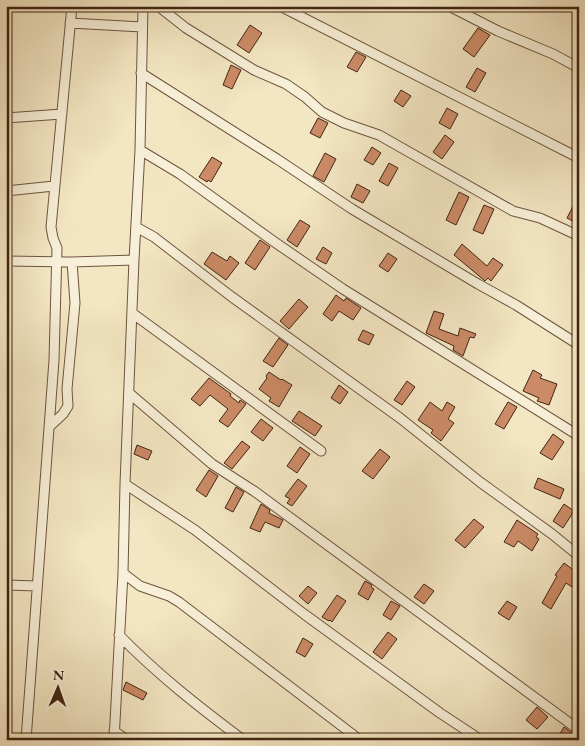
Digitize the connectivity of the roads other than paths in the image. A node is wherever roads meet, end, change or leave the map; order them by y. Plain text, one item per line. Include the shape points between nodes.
1 (72, 6) edge
2 (143, 6) edge
3 (158, 6) edge
4 (280, 6) edge
5 (449, 6) edge
6 (70, 23) junction
7 (142, 28) junction
8 (579, 68) edge
9 (141, 73) junction
10 (62, 114) junction
11 (6, 118) edge
12 (140, 150) junction
13 (579, 158) edge
14 (54, 186) junction
15 (6, 191) edge
16 (136, 227) junction
17 (579, 236) edge
18 (134, 260) junction
19 (6, 261) edge
20 (58, 261) junction
21 (72, 262) junction
22 (132, 313) junction
23 (579, 345) edge
24 (129, 393) junction
25 (49, 427) junction
26 (579, 436) edge
27 (321, 451) dead end
28 (125, 484) junction
29 (579, 556) edge
30 (123, 572) junction
31 (6, 585) edge
32 (37, 586) junction
33 (119, 635) junction
34 (579, 730) edge
35 (114, 735) edge
36 (26, 740) edge
37 (126, 740) edge
38 (243, 740) edge
39 (360, 740) edge
40 (481, 740) edge

1 - 6 street
2 - 7 street
3 - 17 street via 186,28 254,70 286,84 322,112 344,124 380,135 513,211 540,218
4 - 13 street
5 - 8 street
6 - 7 street
6 - 10 street
7 - 9 street
9 - 12 street
9 - 23 street via 352,209
10 - 11 street
10 - 14 street
12 - 16 street
12 - 26 street via 180,174 342,289
14 - 15 street
14 - 20 street via 51,227
16 - 18 street
16 - 29 street via 400,418
18 - 21 street
18 - 22 street
19 - 20 street
20 - 21 street
20 - 25 street
21 - 25 street via 75,303 68,406
22 - 24 street
22 - 27 street
24 - 28 street
24 - 34 street via 212,464 254,491
25 - 32 street
28 - 30 street
28 - 40 street via 195,530 304,614
30 - 33 street
30 - 39 street via 140,586 179,602
31 - 32 street
32 - 36 street
33 - 35 street
33 - 38 street via 183,695
35 - 37 street

